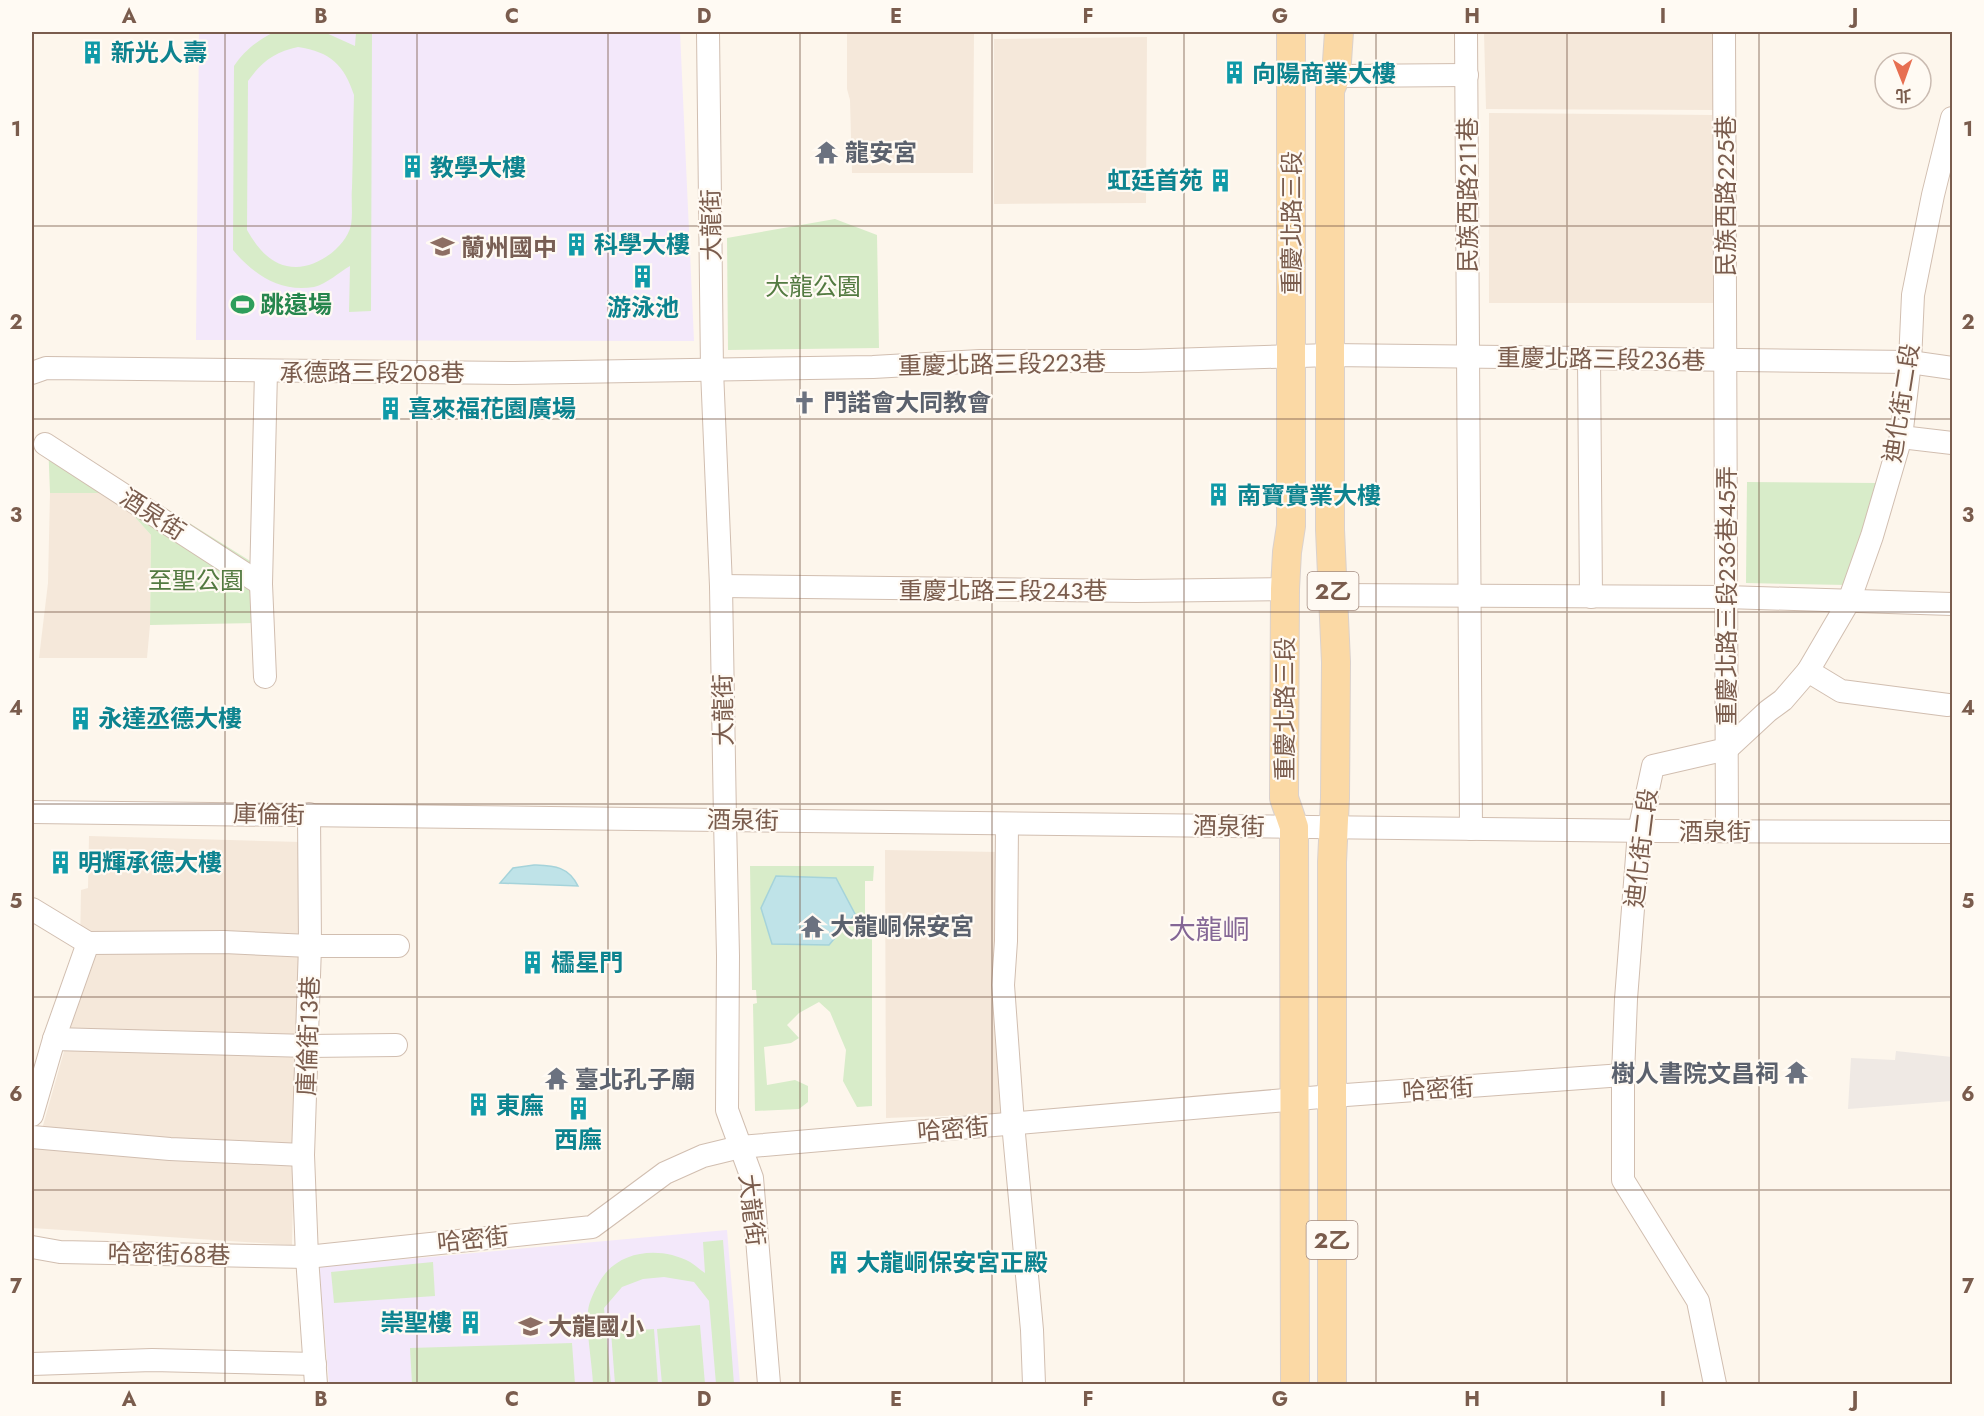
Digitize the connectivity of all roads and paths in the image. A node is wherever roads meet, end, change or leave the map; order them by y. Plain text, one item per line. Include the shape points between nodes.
1 (708, 32) edge
2 (1291, 32) edge
3 (1339, 32) edge
4 (1466, 32) edge
5 (1724, 32) edge
6 (1467, 75) junction
7 (1336, 76) junction
8 (1953, 117) edge
9 (1330, 355) junction
10 (1291, 358) junction
11 (1468, 358) junction
12 (1589, 359) junction
13 (1725, 360) junction
14 (1910, 362) junction
15 (1953, 368) edge
16 (712, 370) junction
17 (266, 371) junction
18 (32, 373) edge
19 (1901, 437) junction
20 (1953, 443) edge
21 (45, 444) dead end
22 (261, 584) junction
23 (721, 586) junction
24 (1285, 589) junction
25 (1333, 595) junction
26 (1469, 596) junction
27 (1591, 597) junction
28 (1726, 597) junction
29 (1849, 602) junction
30 (1953, 604) edge
31 (1808, 671) junction
32 (265, 677) dead end
33 (1948, 705) dead end
34 (1727, 749) junction
35 (32, 812) edge
36 (309, 814) junction
37 (506, 818) joint
38 (725, 819) junction
39 (1007, 824) junction
40 (1294, 827) junction
41 (1334, 827) junction
42 (1471, 829) junction
43 (1639, 831) junction
44 (1727, 831) junction
45 (1953, 832) edge
46 (32, 909) edge
47 (88, 943) junction
48 (310, 946) junction
49 (399, 946) dead end
50 (54, 1040) junction
51 (396, 1045) dead end
52 (308, 1046) junction
53 (1623, 1075) junction
54 (1332, 1096) junction
55 (1294, 1099) junction
56 (32, 1115) edge
57 (1013, 1123) junction
58 (32, 1137) edge
59 (740, 1147) junction
60 (303, 1155) junction
61 (32, 1247) edge
62 (307, 1257) junction
63 (32, 1364) edge
64 (316, 1374) edge
65 (769, 1384) edge
66 (1034, 1384) edge
67 (1295, 1384) edge
68 (1332, 1384) edge
69 (1715, 1384) edge

1 - 16 street, 大龍街
2 - 10 main road, 重慶北路三段 / 2乙
3 - 7 main road, 重慶北路三段 / 2乙
4 - 6 street, 民族西路211巷
5 - 13 street, 民族西路225巷
6 - 7 street
6 - 11 street, 民族西路211巷
7 - 9 main road, 重慶北路三段 / 2乙 via 1329,90
8 - 14 street, 迪化街二段 via 1913,296
9 - 10 street, 重慶北路三段236巷
9 - 11 street, 重慶北路三段236巷
9 - 25 main road, 重慶北路三段 / 2乙
10 - 16 street, 重慶北路三段223巷 via 980,361
10 - 24 main road, 重慶北路三段 / 2乙 via 1291,526
11 - 12 street, 重慶北路三段236巷
11 - 26 street, 民族西路211巷
12 - 13 street, 重慶北路三段236巷
12 - 27 street
13 - 14 street, 重慶北路三段236巷
13 - 28 street, 重慶北路三段236巷45弄
14 - 15 street, 重慶北路三段236巷
14 - 19 street, 迪化街二段
16 - 17 street, 承德路三段208巷
16 - 23 street, 大龍街
17 - 18 street, 承德路三段208巷 via 46,368
17 - 22 street
19 - 20 street
19 - 29 street, 迪化街二段
21 - 22 street, 酒泉街
22 - 32 street
23 - 24 street, 重慶北路三段243巷
23 - 38 street, 大龍街
24 - 40 main road, 重慶北路三段 / 2乙 via 1284,798
25 - 26 street
25 - 41 main road, 重慶北路三段 / 2乙
26 - 27 street
26 - 42 street, 民族西路211巷
27 - 28 street
28 - 29 street
28 - 34 street, 重慶北路三段236巷45弄
29 - 30 street
29 - 31 street, 迪化街二段
31 - 33 street via 1840,691
31 - 34 street, 迪化街二段 via 1783,700
34 - 43 street, 迪化街二段 via 1653,766
34 - 44 street, 重慶北路三段236巷45弄
35 - 36 street, 庫倫街
36 - 37 street, 庫倫街
36 - 48 street, 庫倫街13巷
37 - 38 street, 酒泉街
38 - 39 street, 酒泉街
38 - 59 street, 大龍街 via 727,1110
39 - 40 street, 酒泉街
39 - 57 street via 1003,985
40 - 41 street, 酒泉街
40 - 55 main road, 重慶北路三段 / 2乙
41 - 42 street, 酒泉街
41 - 54 main road, 重慶北路三段 / 2乙
42 - 43 street, 酒泉街
43 - 44 street, 酒泉街
43 - 53 street, 迪化街二段
44 - 45 street, 酒泉街
46 - 47 street
47 - 48 street
47 - 50 street
48 - 49 street
48 - 52 street, 庫倫街13巷
50 - 52 street
50 - 56 street
51 - 52 street
52 - 60 street, 庫倫街13巷
53 - 54 street, 哈密街
53 - 69 street, 迪化街二段 via 1623,1180 1698,1301
54 - 55 street, 哈密街
54 - 68 main road, 重慶北路三段 / 2乙
55 - 57 street, 哈密街
55 - 67 main road, 重慶北路三段 / 2乙
57 - 59 street, 哈密街
57 - 66 street
58 - 60 street
59 - 62 street, 哈密街 via 703,1156 665,1173 592,1227
59 - 65 street, 大龍街 via 752,1178
60 - 62 street, 庫倫街13巷
61 - 62 street, 哈密街68巷 via 60,1252
62 - 64 street, 庫倫街13巷
63 - 64 street via 152,1360

